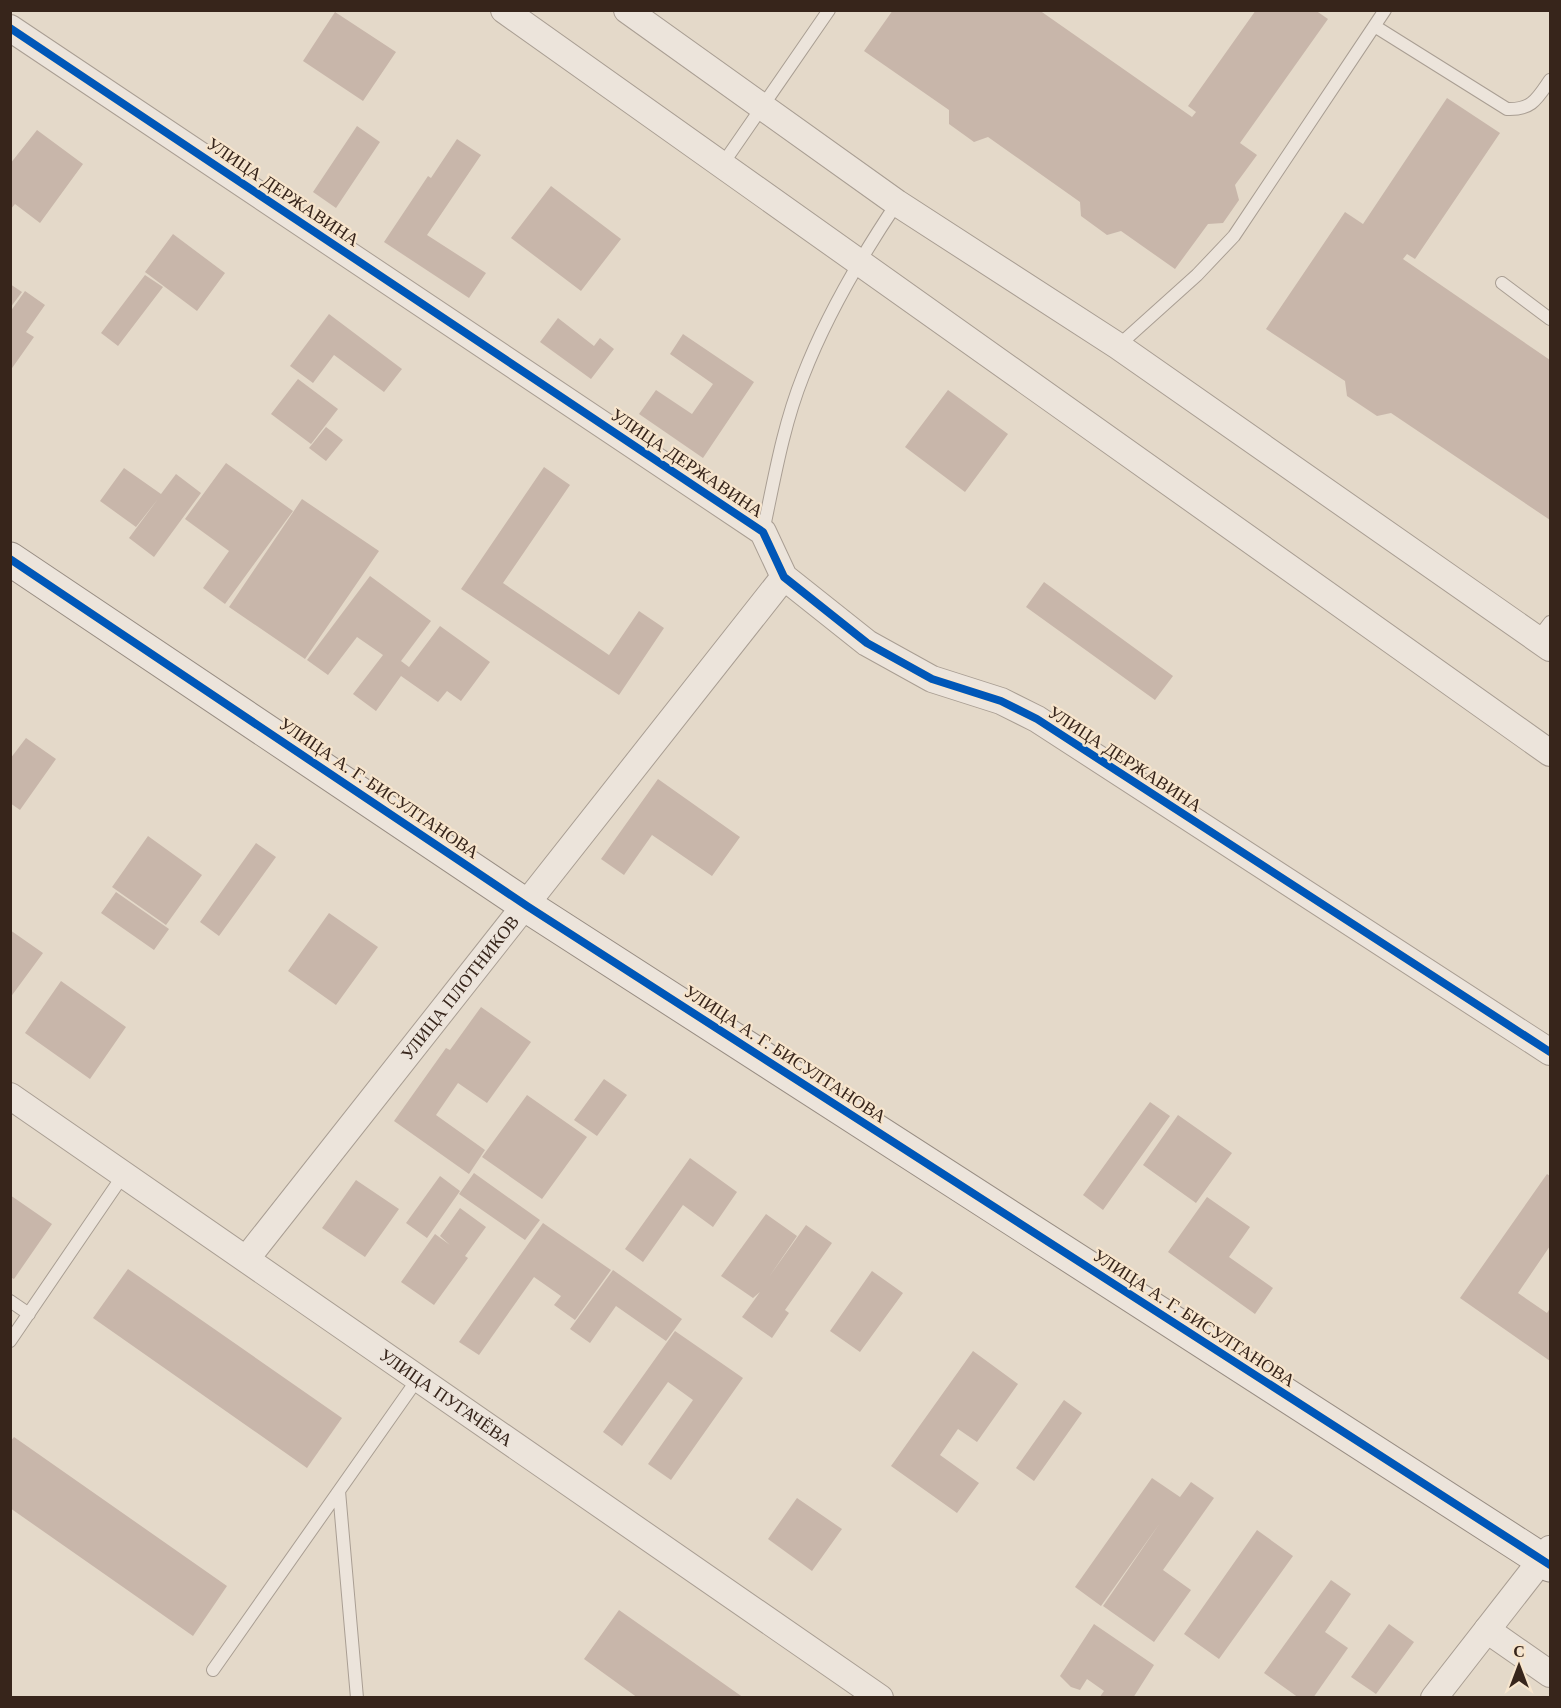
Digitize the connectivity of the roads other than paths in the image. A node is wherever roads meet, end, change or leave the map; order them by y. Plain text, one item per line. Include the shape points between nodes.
1 (504, 10) edge
2 (627, 10) edge
3 (829, 10) edge
4 (1385, 10) edge
5 (1376, 27) junction
6 (10, 28) edge
7 (1551, 80) edge
8 (762, 108) junction
9 (722, 165) junction
10 (897, 203) junction
11 (858, 262) junction
12 (1502, 283) dead end
13 (1551, 319) edge
14 (1118, 346) junction
15 (763, 532) junction
16 (10, 559) edge
17 (784, 577) junction
18 (1546, 636) edge
19 (1551, 753) edge
20 (527, 906) junction
21 (1551, 1052) edge
22 (10, 1096) edge
23 (124, 1174) junction
24 (248, 1258) junction
25 (10, 1301) edge
26 (29, 1314) junction
27 (10, 1341) edge
28 (419, 1377) junction
29 (339, 1491) junction
30 (1548, 1558) edge
31 (1487, 1630) junction
32 (213, 1670) dead end
33 (1551, 1674) edge
34 (357, 1698) edge
35 (880, 1698) edge
36 (1434, 1698) edge

1 - 9 street
2 - 8 street
3 - 8 lane
4 - 5 lane
5 - 7 lane via 1507,109 1522,110 1537,99
5 - 14 lane via 1234,236
6 - 15 street, УЛИЦА ДЕРЖАВИНА
8 - 9 lane
8 - 10 street
9 - 11 street
10 - 11 lane
10 - 14 street
11 - 15 lane via 802,377
11 - 19 street
12 - 13 lane
14 - 18 street
15 - 17 street, УЛИЦА ДЕРЖАВИНА
16 - 20 street, УЛИЦА А. Г. БИСУЛТАНОВА
17 - 20 street, УЛИЦА ПЛОТНИКОВ
17 - 21 street, УЛИЦА ДЕРЖАВИНА via 867,643 932,679 1001,701 1037,719
20 - 24 street, УЛИЦА ПЛОТНИКОВ
20 - 30 street, УЛИЦА А. Г. БИСУЛТАНОВА
22 - 23 street, УЛИЦА ПУГАЧЁВА
23 - 24 street, УЛИЦА ПУГАЧЁВА
23 - 26 lane
24 - 28 street, УЛИЦА ПУГАЧЁВА
25 - 26 lane
26 - 27 lane
28 - 29 lane
28 - 35 street, УЛИЦА ПУГАЧЁВА
29 - 32 lane
29 - 34 lane
30 - 31 street
31 - 33 street
31 - 36 street

